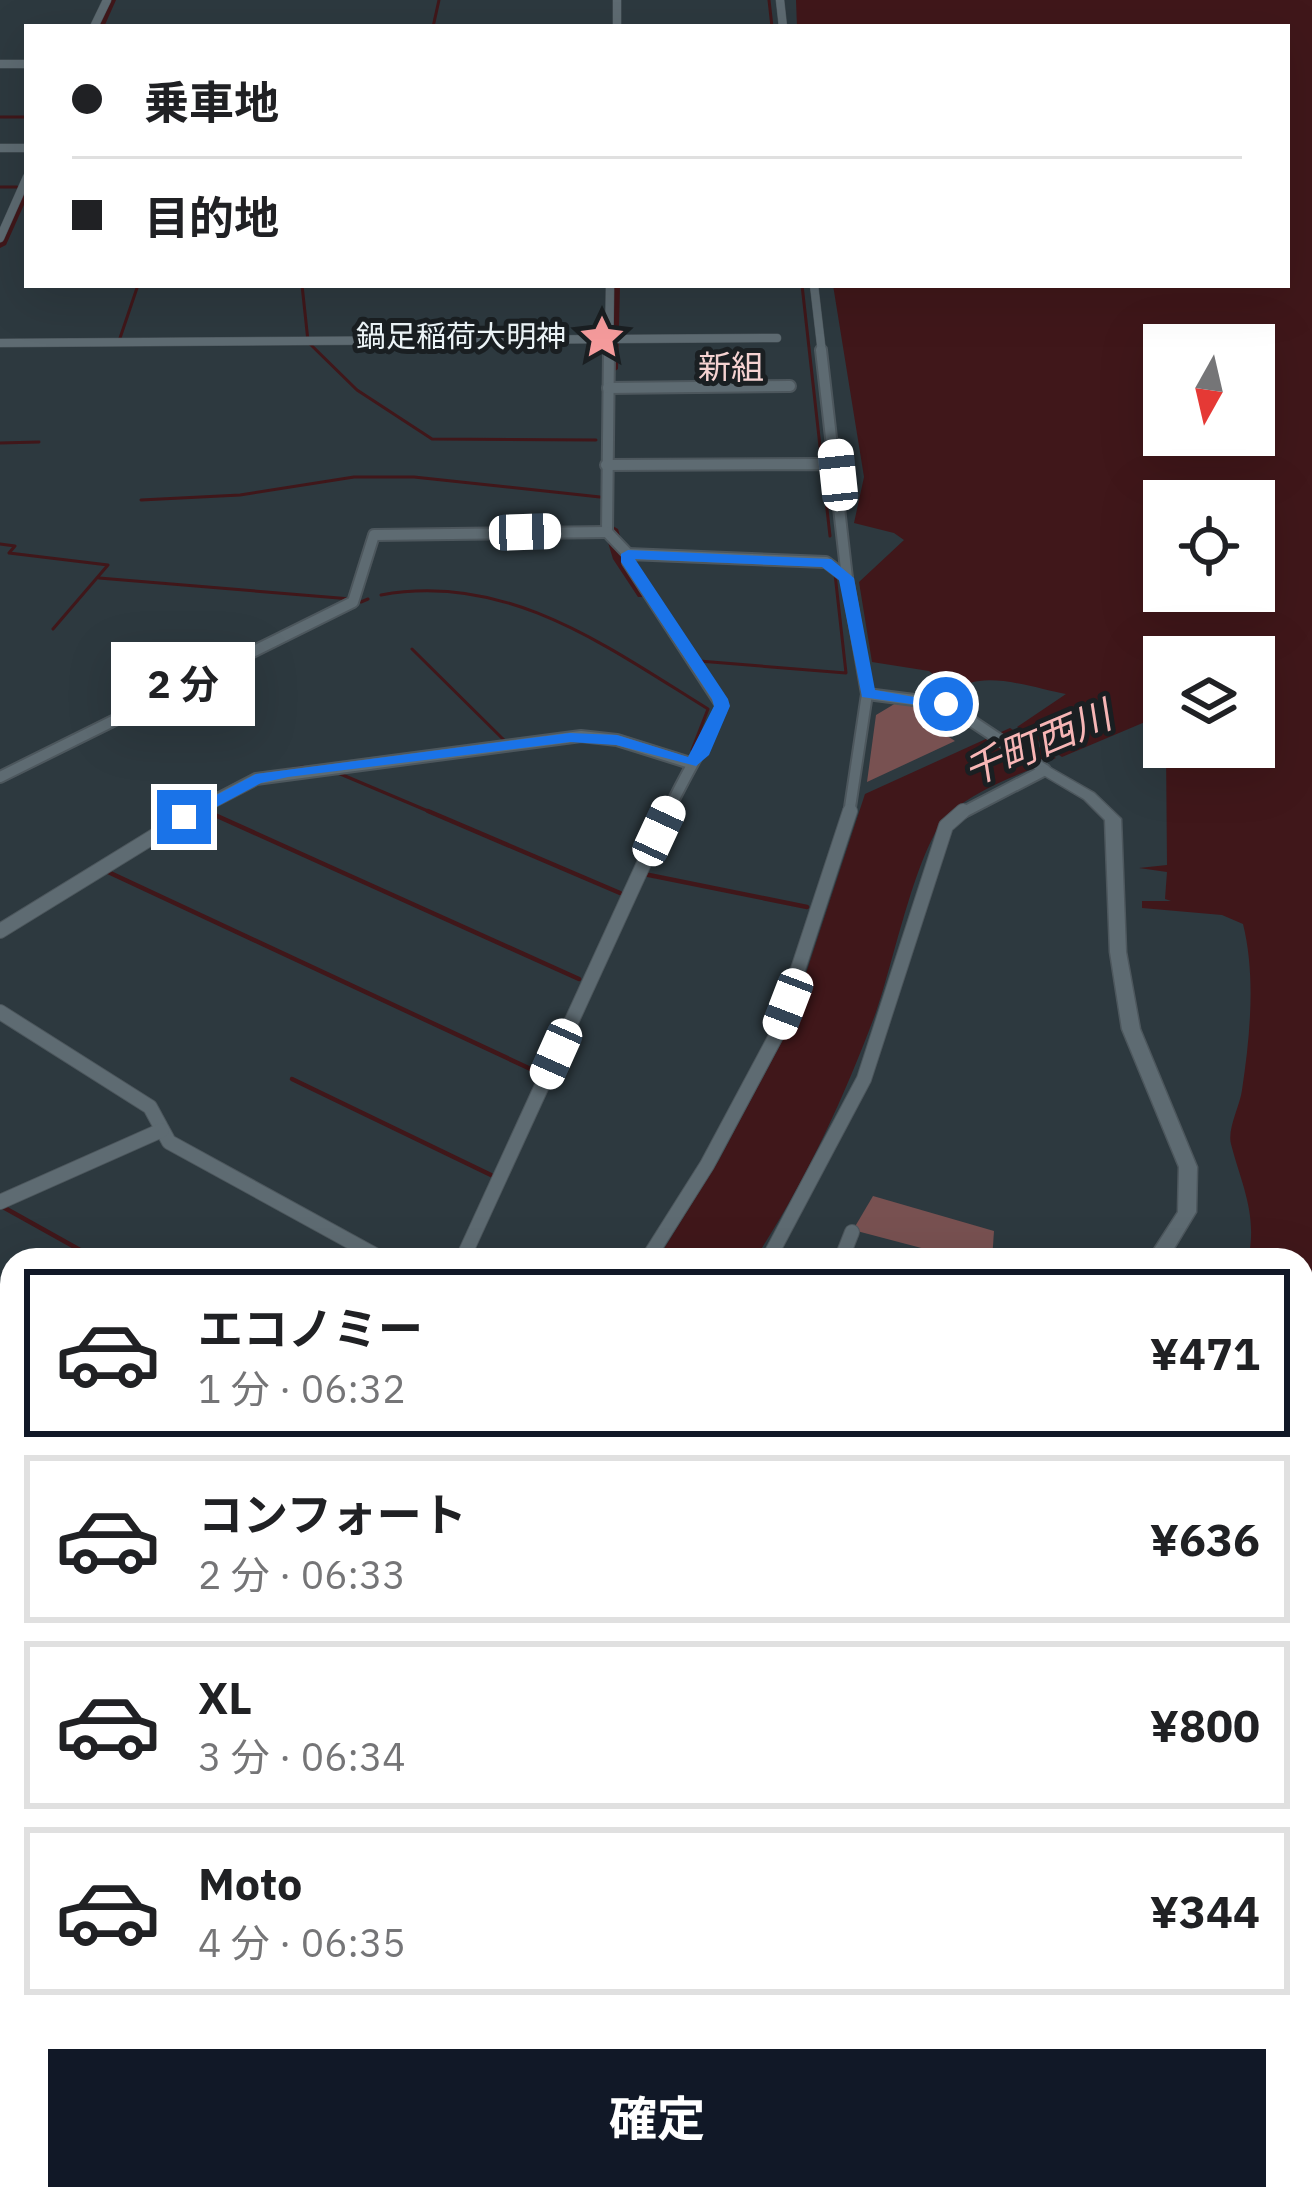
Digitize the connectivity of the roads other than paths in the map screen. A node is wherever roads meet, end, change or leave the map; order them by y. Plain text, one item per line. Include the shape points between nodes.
1 (24, 187) edge
2 (0, 238) edge
3 (610, 288) edge
4 (814, 288) edge
5 (777, 338) dead end
6 (612, 339) junction
7 (0, 343) edge
8 (790, 386) dead end
9 (611, 388) junction
10 (610, 465) junction
11 (838, 475) junction
12 (610, 534) junction
13 (628, 554) junction
14 (847, 578) junction
15 (867, 694) junction
16 (695, 759) junction
17 (1045, 770) junction
18 (0, 777) edge
19 (0, 931) edge
20 (0, 1012) edge
21 (162, 1130) junction
22 (0, 1202) edge
23 (852, 1232) dead end
24 (362, 1248) edge
25 (468, 1248) edge
26 (655, 1248) edge
27 (774, 1248) edge
28 (846, 1248) edge
29 (1164, 1248) edge

1 - 2 street
3 - 6 street
4 - 11 street
5 - 6 street
6 - 7 street
6 - 9 street
8 - 9 street
9 - 10 street
10 - 11 street via 822,464
10 - 12 street
11 - 14 street
12 - 13 street
12 - 18 street via 374,535 353,602
13 - 14 street via 826,562
13 - 16 street via 720,699
14 - 15 street
15 - 17 street via 946,704
15 - 26 street via 854,803 782,1020
16 - 19 street via 581,736 256,779
16 - 25 street
17 - 27 street via 969,806 946,826 864,1079
17 - 29 street via 1113,818 1118,952 1131,1029 1188,1168 1187,1212
20 - 21 street via 150,1107
21 - 22 street
21 - 24 street via 169,1142
23 - 28 street

